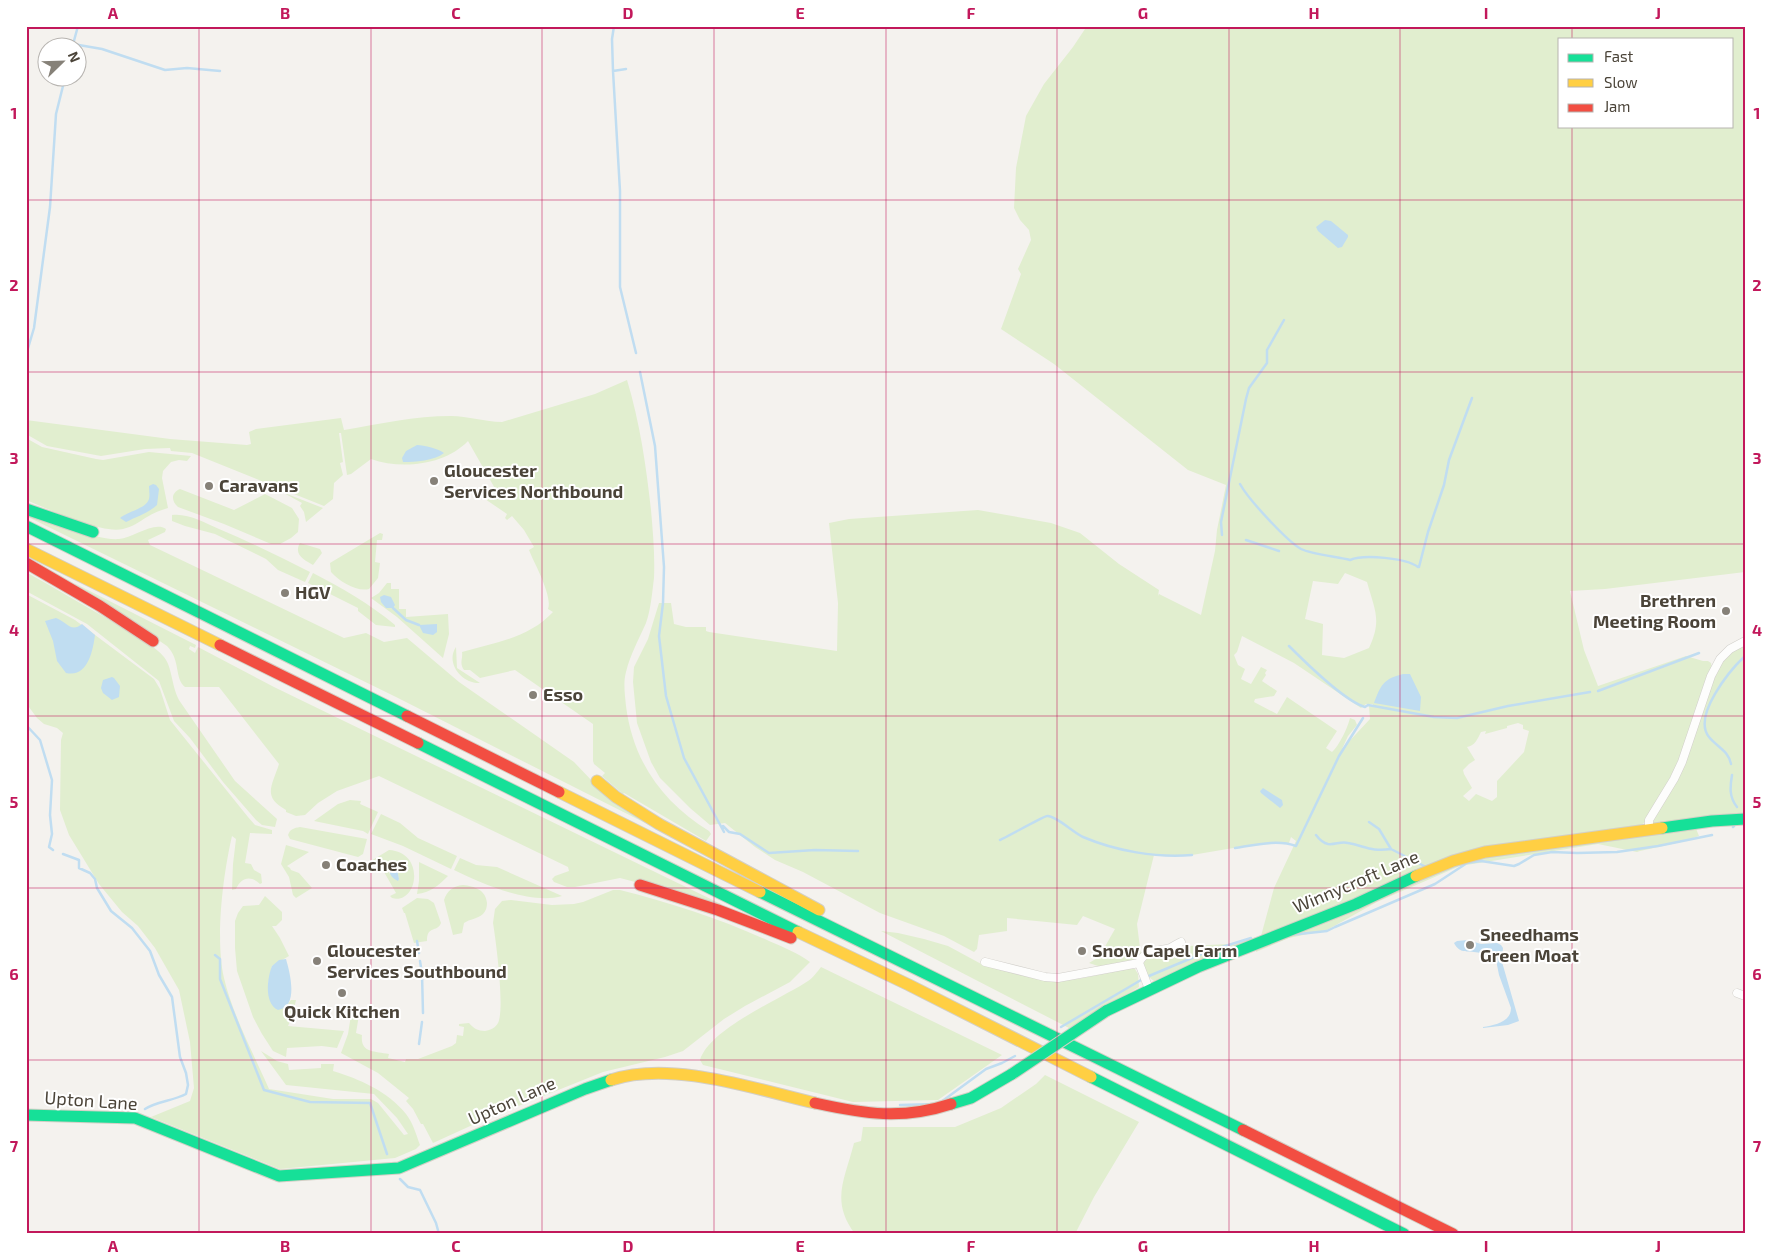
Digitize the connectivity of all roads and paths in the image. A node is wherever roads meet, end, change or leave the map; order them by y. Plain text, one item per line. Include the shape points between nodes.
1 (26, 509) edge
2 (26, 526) edge
3 (93, 532) dead end
4 (26, 549) edge
5 (26, 563) edge
6 (153, 641) dead end
7 (1745, 641) edge
8 (597, 782) dead end
9 (1745, 818) edge
10 (1649, 830) junction
11 (640, 885) dead end
12 (1181, 942) dead end
13 (864, 943) junction
14 (856, 960) junction
15 (985, 962) dead end
16 (1139, 963) junction
17 (1149, 989) junction
18 (1012, 1074) joint
19 (26, 1115) edge
20 (1404, 1234) edge
21 (1453, 1234) edge

1 - 3 main road
2 - 13 main road
4 - 14 main road
5 - 6 main road
7 - 10 street via 1730,649 1710,676 1682,762 1649,820
8 - 13 main road via 659,824 819,911
9 - 10 main road, Winnycroft Lane
10 - 17 main road, Winnycroft Lane via 1459,858 1359,903
11 - 14 main road
12 - 16 street via 1155,950
13 - 21 main road
14 - 20 main road
15 - 16 street via 1058,978
16 - 17 street
17 - 18 main road, Winnycroft Lane, bridge via 1106,1012
18 - 19 main road, Upton Lane via 970,1098 933,1110 898,1114 856,1112 704,1077 645,1074 584,1088 399,1168 279,1176 135,1118

